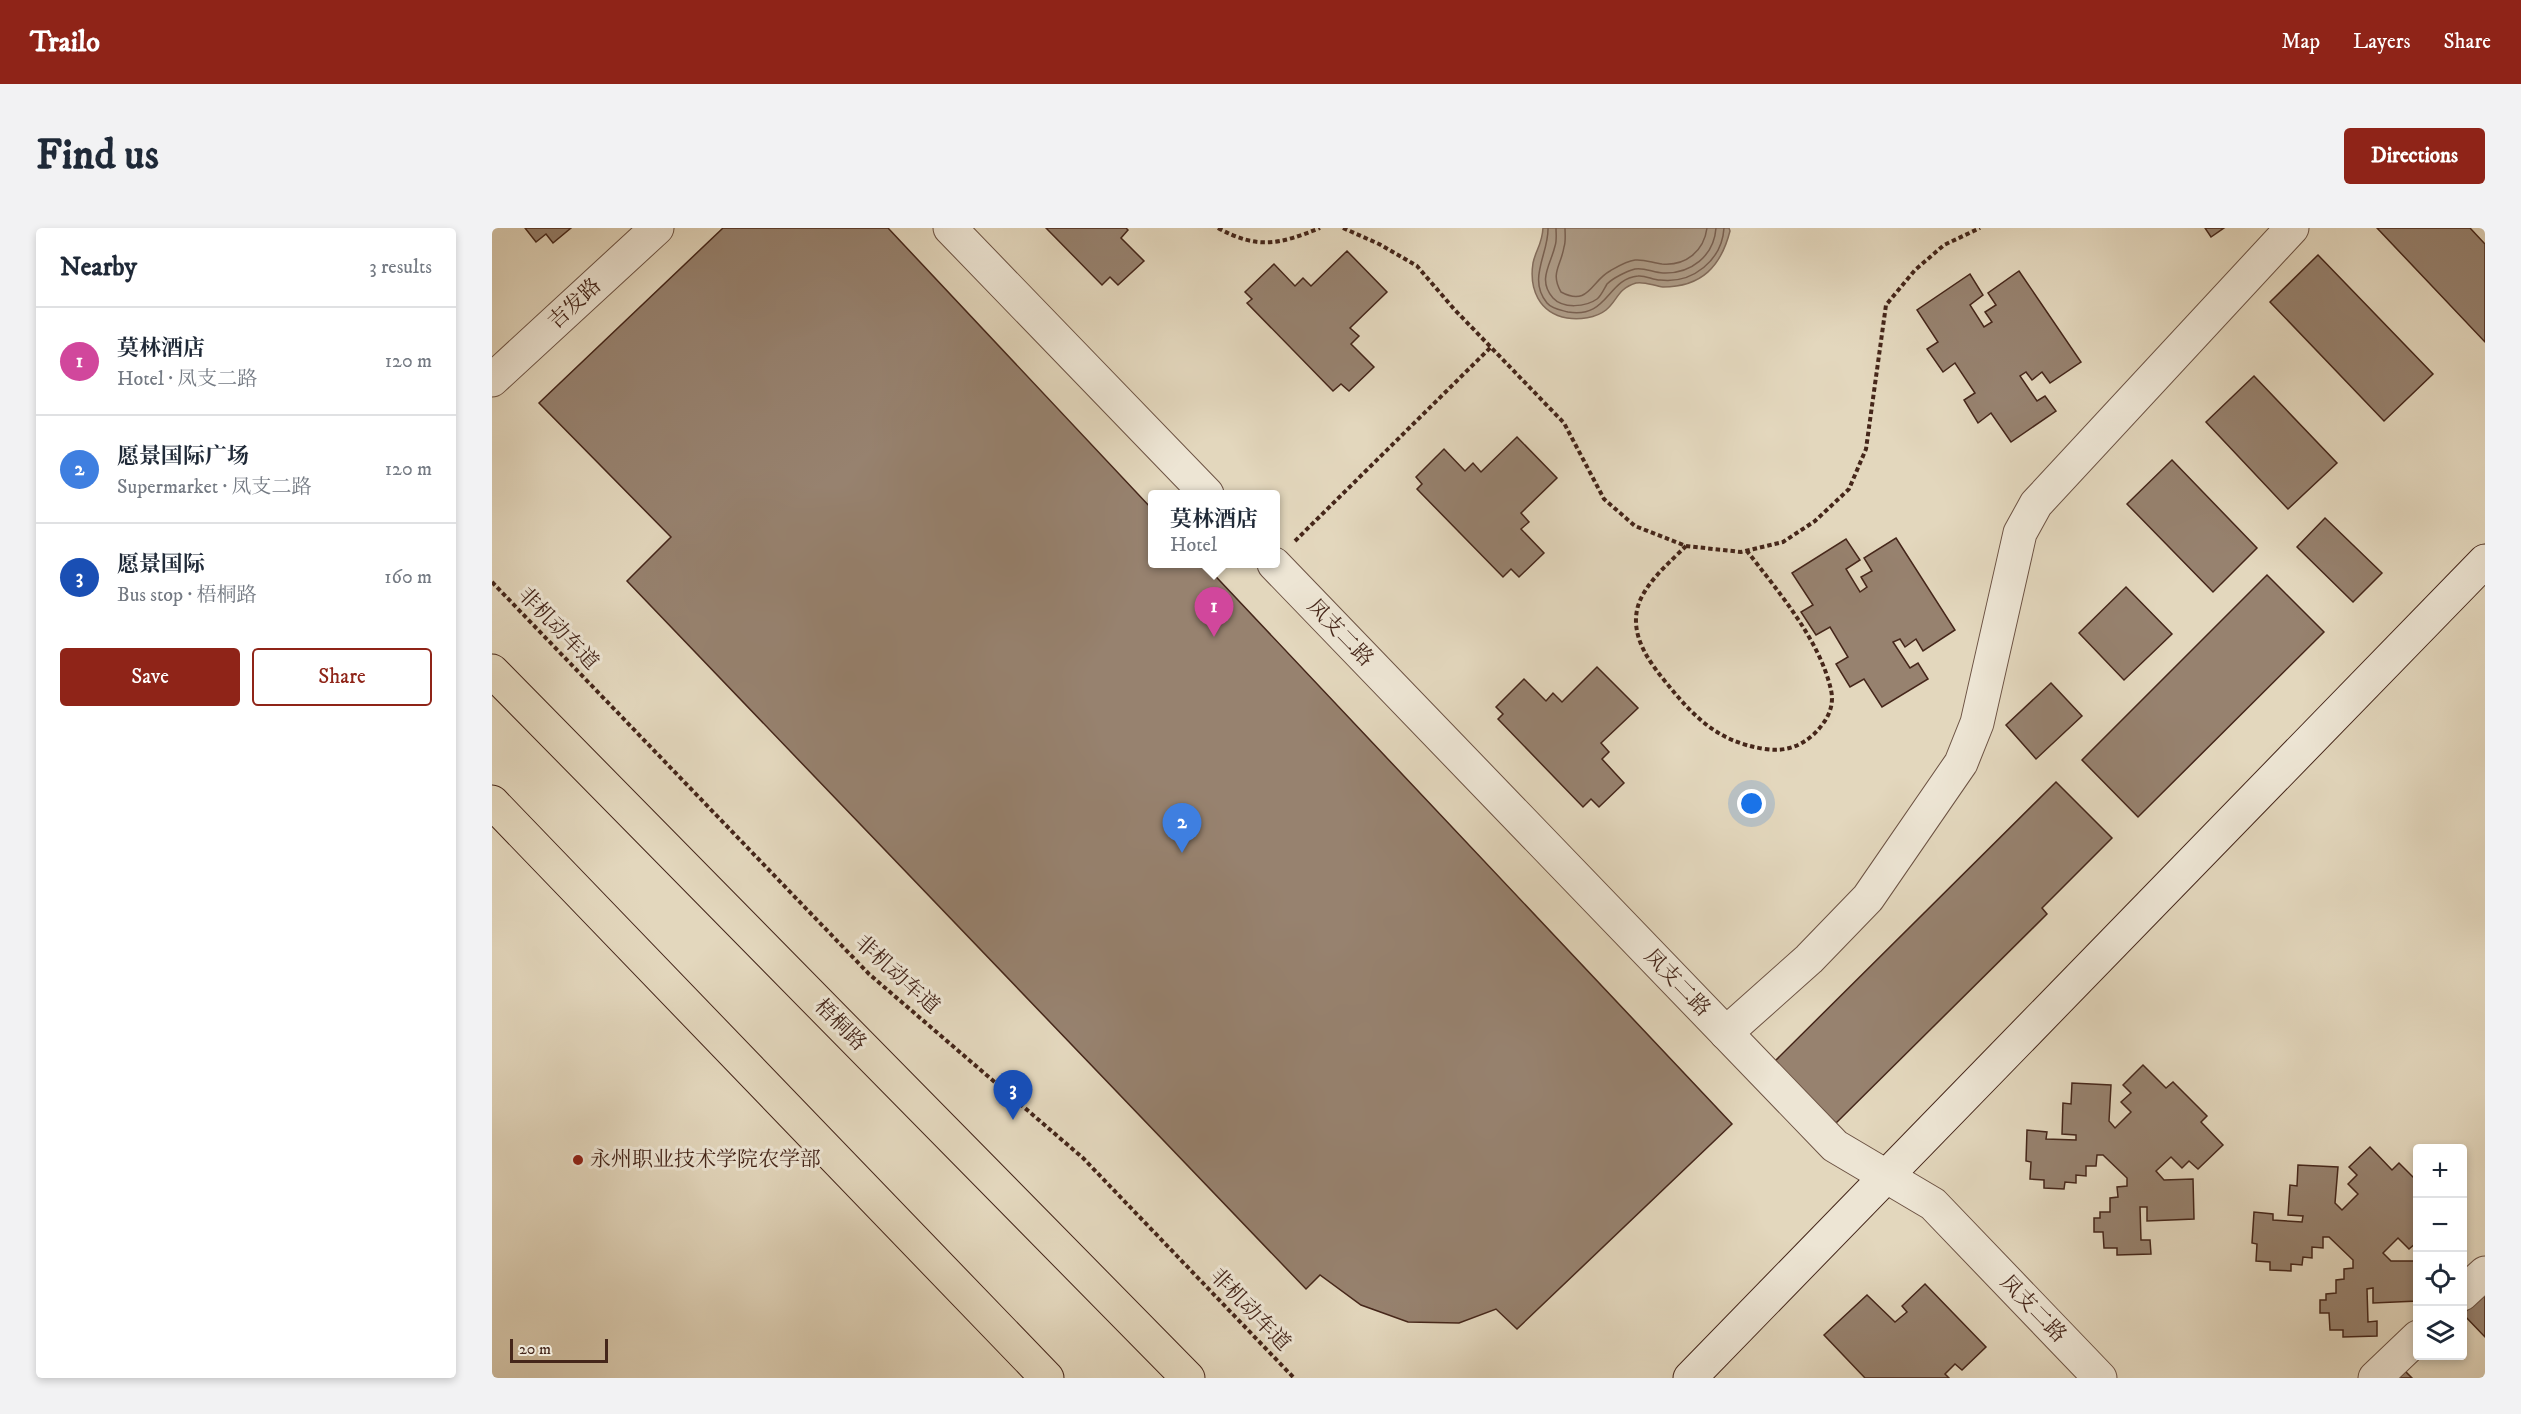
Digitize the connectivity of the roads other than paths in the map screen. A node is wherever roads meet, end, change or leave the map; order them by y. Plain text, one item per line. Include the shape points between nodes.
1 (657, 228) edge
2 (950, 228) edge
3 (2292, 228) edge
4 (492, 380) edge
5 (1202, 490) edge
6 (1283, 554) edge
7 (2485, 561) edge
8 (492, 671) edge
9 (492, 802) edge
10 (1726, 1033) junction
11 (1886, 1178) junction
12 (2485, 1273) edge
13 (2467, 1290) edge
14 (2413, 1342) edge
15 (1047, 1378) edge
16 (1188, 1378) edge
17 (1690, 1378) edge
18 (2100, 1378) edge
19 (2375, 1378) edge

1 - 4 street, 吉发路
2 - 5 street
3 - 10 street via 2036,504 2020,533 1977,723 1961,763 1868,898
6 - 10 street, 凤支二路
7 - 11 street
8 - 16 main road, 梧桐路
9 - 15 main road
10 - 11 street, 凤支二路 via 1835,1146
11 - 17 street
11 - 18 street, 凤支二路 via 1933,1204
12 - 13 street
14 - 19 street

